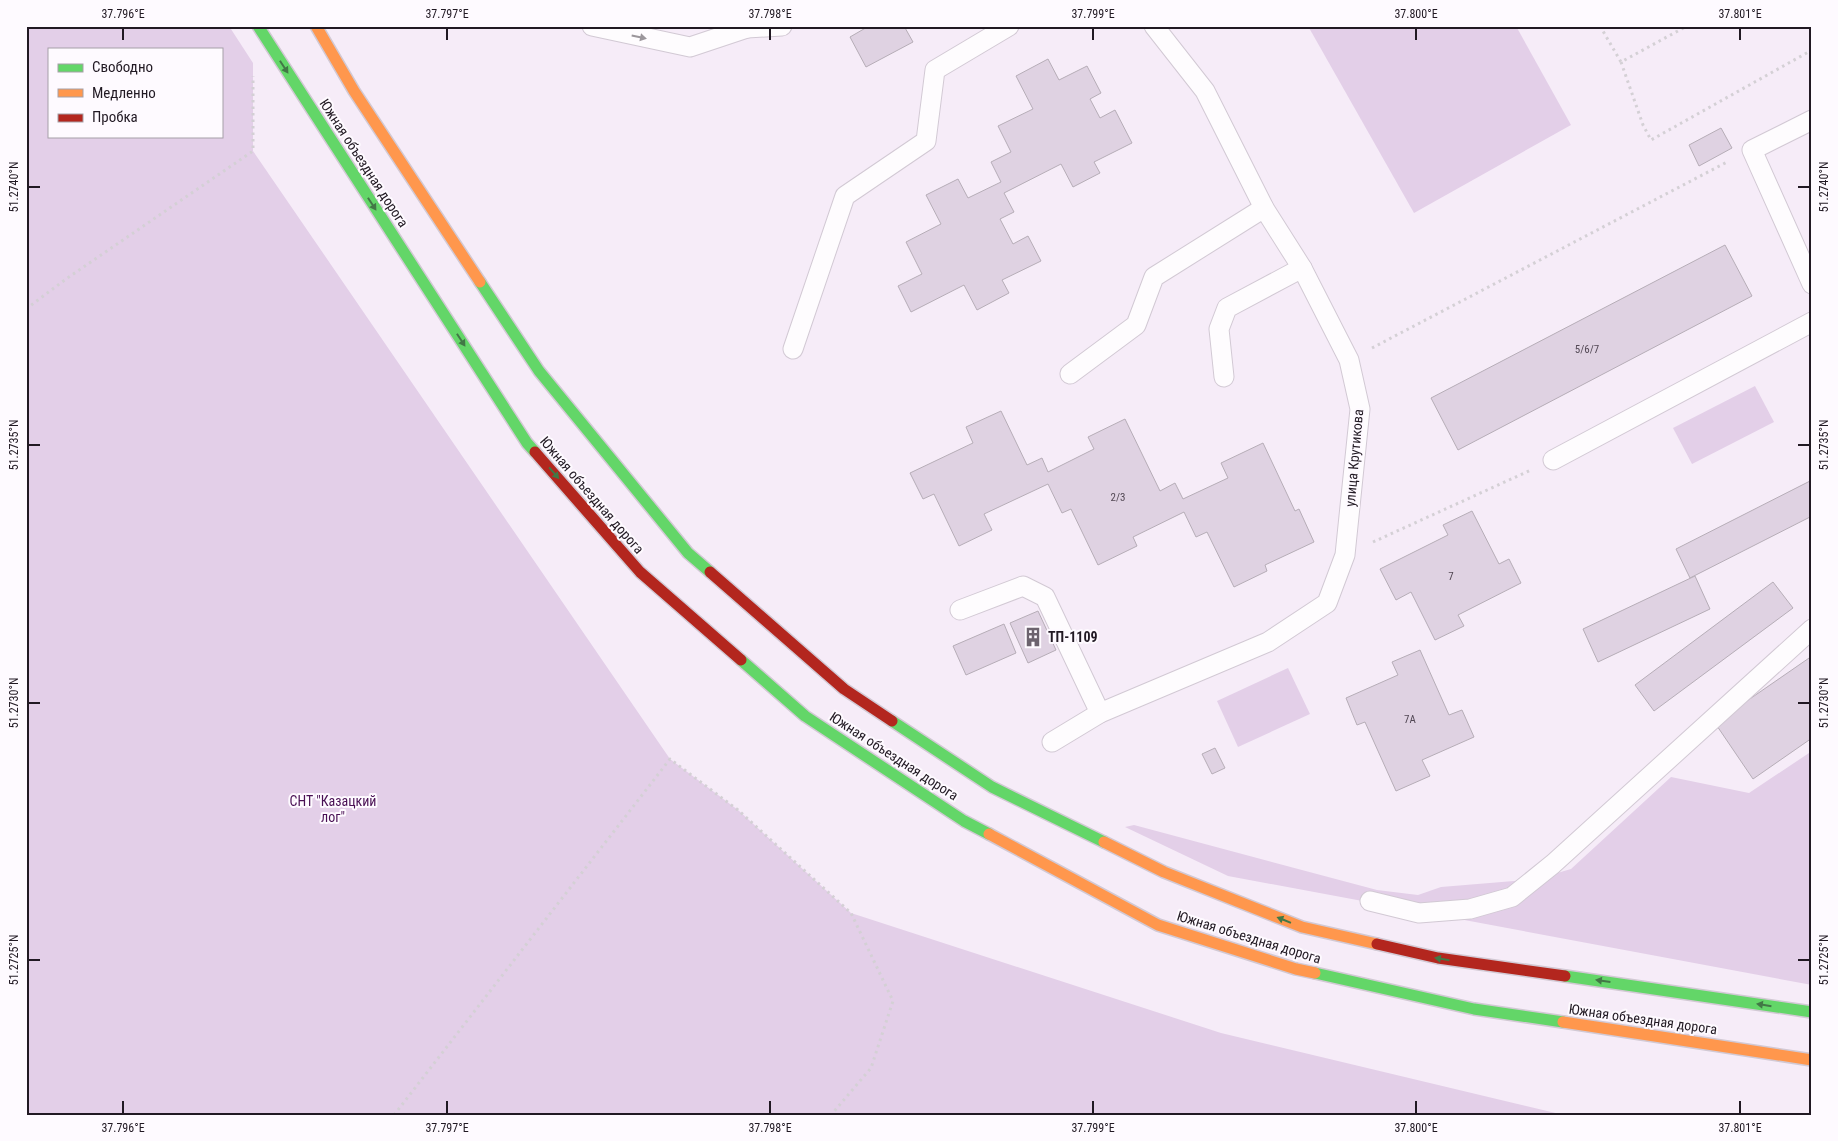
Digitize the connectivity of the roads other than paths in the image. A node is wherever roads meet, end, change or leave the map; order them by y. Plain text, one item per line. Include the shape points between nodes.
1 (316, 26) edge
2 (592, 26) edge
3 (782, 26) edge
4 (1009, 26) edge
5 (1154, 26) edge
6 (260, 27) edge
7 (747, 27) edge
8 (1812, 120) edge
9 (1264, 208) junction
10 (1302, 268) junction
11 (1812, 284) edge
12 (1812, 322) edge
13 (793, 349) dead end
14 (1070, 374) dead end
15 (1224, 377) dead end
16 (1553, 460) road end
17 (960, 610) dead end
18 (1812, 629) edge
19 (1100, 713) junction
20 (1052, 742) dead end
21 (1370, 901) dead end
22 (1812, 1012) edge
23 (1812, 1060) edge

22 -> 1 main road, Южная объездная дорога via 1438,958 1302,927 1164,872 984,782 844,689 688,552 539,371 354,91
2 -> 7 lane via 690,48
3 - 7 lane
4 - 13 lane via 935,70 926,141 845,196
5 - 9 lane, улица Крутикова via 1205,91
6 -> 23 main road, Южная объездная дорога via 527,443 640,572 813,721 964,820 1158,925 1296,969 1474,1009
8 - 11 lane via 1752,150
9 - 10 lane, улица Крутикова
9 - 14 lane via 1154,277 1136,325
10 - 15 lane via 1226,308 1219,329
10 - 19 lane, улица Крутикова via 1349,360 1360,409 1345,555 1327,603 1268,642
12 - 16 lane
17 - 19 lane via 1023,586 1044,597
18 - 21 lane via 1553,864 1512,897 1470,909 1419,913
19 - 20 lane, улица Крутикова

